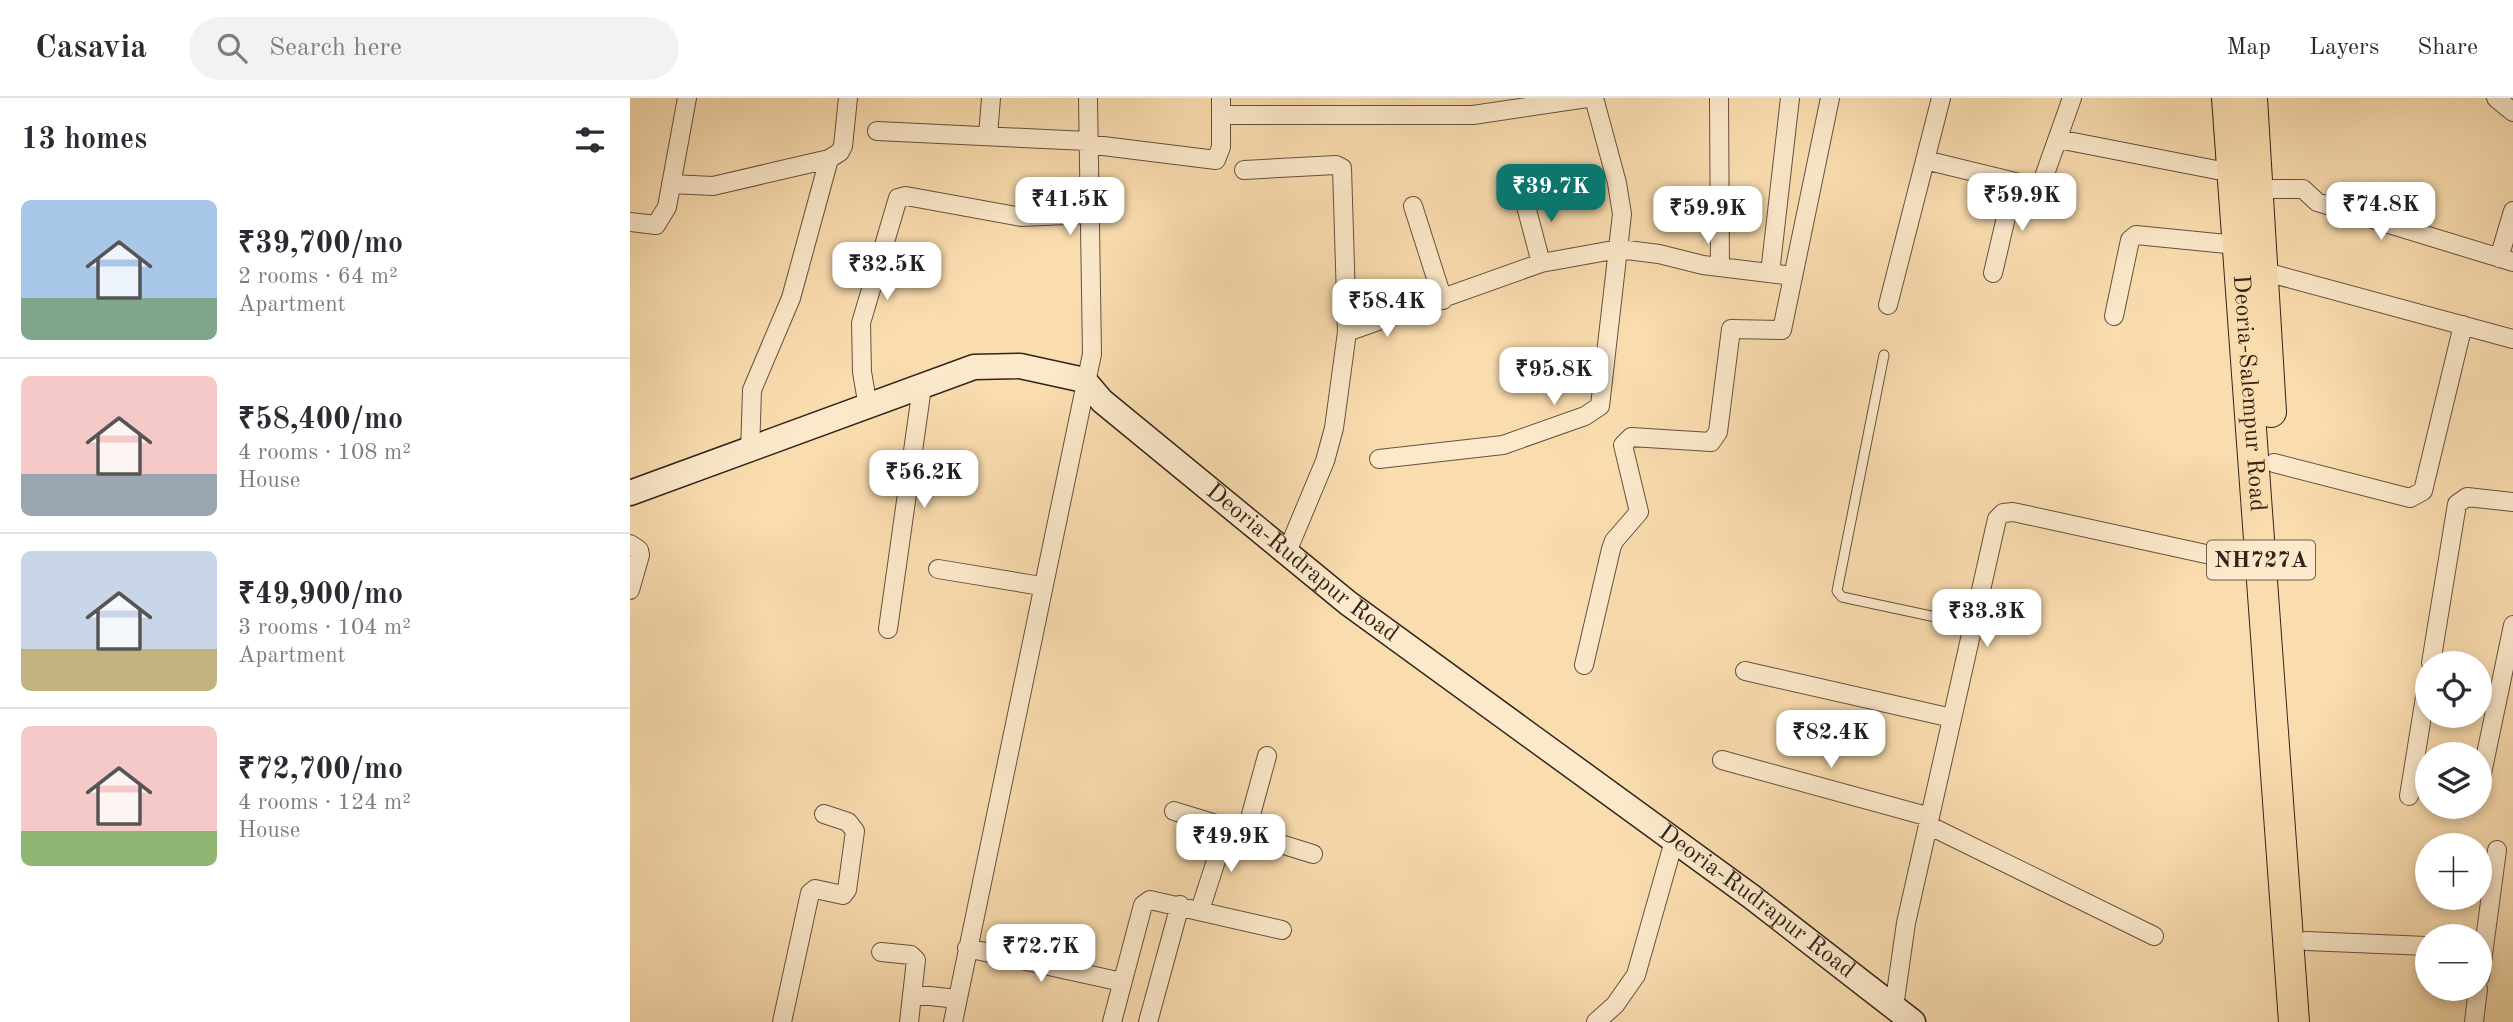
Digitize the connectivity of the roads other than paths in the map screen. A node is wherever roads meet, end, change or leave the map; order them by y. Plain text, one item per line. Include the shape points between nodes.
1 (687, 98) edge
2 (848, 98) edge
3 (991, 98) edge
4 (1088, 98) edge
5 (1587, 98) edge
6 (1594, 98) edge
7 (1719, 98) edge
8 (1790, 98) edge
9 (1830, 98) edge
10 (1941, 98) edge
11 (2072, 98) edge
12 (2227, 98) edge
13 (2252, 98) edge
14 (2496, 98) edge
15 (1221, 106) edge
16 (2513, 112) edge
17 (877, 131) dead end
18 (988, 136) junction
19 (2058, 139) junction
20 (1087, 143) junction
21 (829, 159) junction
22 (1925, 160) junction
23 (1244, 170) dead end
24 (2245, 181) junction
25 (2014, 183) junction
26 (671, 184) junction
27 (1523, 195) dead end
28 (1413, 206) dead end
29 (2513, 211) edge
30 (1088, 214) junction
31 (630, 222) edge
32 (2238, 245) junction
33 (1619, 249) junction
34 (2506, 260) edge
35 (1541, 263) junction
36 (1720, 267) junction
37 (2262, 271) junction
38 (1993, 273) dead end
39 (1770, 274) junction
40 (1793, 276) junction
41 (1443, 300) junction
42 (1888, 305) dead end
43 (2114, 316) dead end
44 (2463, 325) junction
45 (1347, 332) junction
46 (2513, 339) edge
47 (1884, 355) dead end
48 (1084, 380) junction
49 (922, 387) junction
50 (868, 407) junction
51 (750, 452) junction
52 (1379, 458) dead end
53 (2274, 463) junction
54 (630, 493) edge
55 (2513, 502) edge
56 (630, 544) edge
57 (1287, 552) junction
58 (2261, 566) junction
59 (938, 569) dead end
60 (1041, 586) junction
61 (630, 590) edge
62 (1973, 625) junction
63 (2513, 625) edge
64 (888, 629) dead end
65 (2433, 651) edge
66 (1584, 665) dead end
67 (1745, 671) dead end
68 (1952, 718) junction
69 (2420, 728) edge
70 (2489, 742) edge
71 (1267, 756) dead end
72 (1722, 760) dead end
73 (2409, 796) dead end
74 (1174, 811) dead end
75 (824, 814) dead end
76 (1929, 821) junction
77 (1227, 827) junction
78 (1246, 833) junction
79 (1674, 841) junction
80 (2497, 850) dead end
81 (1313, 854) dead end
82 (1180, 905) junction
83 (1200, 910) junction
84 (2486, 924) edge
85 (1282, 930) dead end
86 (2154, 936) dead end
87 (2306, 940) junction
88 (2415, 945) edge
89 (967, 948) junction
90 (881, 953) dead end
91 (1122, 982) junction
92 (912, 994) junction
93 (957, 999) junction
94 (2477, 1001) edge
95 (1903, 1015) edge
96 (782, 1022) edge
97 (909, 1022) edge
98 (953, 1022) edge
99 (1112, 1022) edge
100 (1148, 1022) edge
101 (1596, 1022) edge
102 (2294, 1022) edge
103 (2312, 1022) edge
104 (2474, 1022) edge

1 - 26 street
2 - 21 street via 843,146
3 - 18 street
4 - 20 street
5 - 15 street via 1473,115
6 - 33 street via 1622,201
7 - 36 street
8 - 39 street
9 - 40 street
10 - 22 street
11 - 19 street
12 - 24 highway, Deoria-Salempur Road / NH727A
13 - 24 highway, Deoria-Salempur Road / NH727A
14 - 16 street
15 - 20 street via 1221,147 1216,160
17 - 18 street
18 - 20 street
19 - 24 street
19 - 25 street via 2040,188
20 - 30 street
21 - 26 street via 713,186
21 - 51 street via 791,298 752,390
22 - 25 street
22 - 42 street
23 - 45 street via 1342,168
24 - 32 highway, Deoria-Salempur Road / NH727A
24 - 34 street via 2303,189 2317,202
24 - 37 highway, Deoria-Salempur Road / NH727A
25 - 38 street
26 - 31 street via 667,207 656,225
27 - 35 street
28 - 41 street
29 - 34 street
30 - 48 street via 1092,354
30 - 50 street via 1021,217 898,198 860,323
32 - 43 street via 2136,234 2130,240
32 - 58 highway, Deoria-Salempur Road / NH727A
33 - 35 street
33 - 36 street
33 - 52 street via 1600,406 1585,416 1503,445
35 - 41 street
36 - 39 street
37 - 44 street
37 - 53 highway, Deoria-Salempur Road / NH727A
39 - 40 street
40 - 66 street via 1782,330 1731,329 1718,432 1711,442 1625,439 1639,512 1611,549
41 - 45 street
44 - 46 street
44 - 53 street via 2423,491 2416,497
45 - 57 street via 1325,461
47 - 62 lane via 1838,591 1842,597
48 - 49 main road via 1020,366 974,367
48 - 57 main road, Deoria-Rudrapur Road via 1102,401
48 - 60 street
49 - 50 main road
49 - 64 street
50 - 51 main road
51 - 54 main road
53 - 87 highway, Deoria-Salempur Road / NH727A
55 - 65 street via 2467,497 2457,504
56 - 61 street via 640,555
57 - 79 main road, Deoria-Rudrapur Road via 1348,603
58 - 62 street via 2003,513 1997,519
58 - 102 highway, Deoria-Salempur Road / NH727A
59 - 60 street
60 - 89 street
62 - 68 street
63 - 70 street
67 - 68 street
68 - 76 street
69 - 73 street
71 - 78 street
72 - 76 street
74 - 77 street
75 - 96 street via 848,822 855,831 847,890 843,895 815,889 810,893
76 - 86 street
76 - 95 street via 1906,923
77 - 78 street
77 - 83 street
78 - 81 street
79 - 95 main road, Deoria-Rudrapur Road
79 - 101 street via 1636,975
80 - 84 street
82 - 83 street
82 - 91 street via 1150,900 1143,905
82 - 100 street
83 - 85 street
87 - 88 street
87 - 103 highway, Deoria-Salempur Road / NH727A
89 - 91 street
89 - 93 street
90 - 92 street via 915,957
91 - 99 street
92 - 93 street
92 - 97 street
93 - 98 street
94 - 104 street

